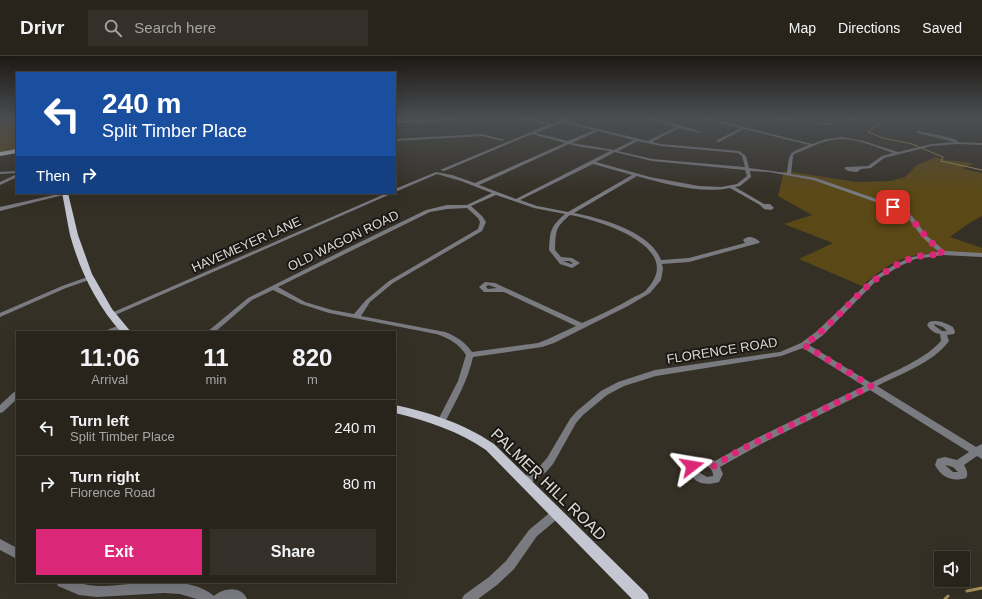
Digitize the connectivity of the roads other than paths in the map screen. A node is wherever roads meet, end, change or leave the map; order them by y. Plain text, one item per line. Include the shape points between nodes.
1 (509, 143) edge
2 (569, 143) edge
3 (570, 143) edge
4 (630, 143) edge
5 (656, 143) edge
6 (805, 143) edge
7 (818, 143) edge
8 (864, 143) edge
9 (941, 143) edge
10 (966, 143) edge
11 (982, 144) edge
12 (812, 145) junction
13 (16, 151) edge
14 (615, 151) junction
15 (898, 153) junction
16 (0, 154) edge
17 (592, 162) junction
18 (860, 168) dead end
19 (748, 169) junction
20 (438, 171) junction
21 (16, 172) edge
22 (0, 173) edge
23 (789, 174) junction
24 (636, 175) junction
25 (16, 176) edge
26 (0, 184) edge
27 (475, 185) junction
28 (731, 187) junction
29 (396, 191) edge
30 (496, 193) junction
31 (61, 194) edge
32 (65, 194) edge
33 (389, 194) edge
34 (518, 200) junction
35 (763, 205) dead end
36 (468, 206) junction
37 (0, 209) edge
38 (570, 213) junction
39 (748, 244) dead end
40 (943, 254) junction
41 (982, 255) edge
42 (559, 259) dead end
43 (660, 262) junction
44 (90, 278) junction
45 (273, 287) junction
46 (504, 290) dead end
47 (0, 315) edge
48 (111, 316) junction
49 (356, 317) junction
50 (582, 326) junction
51 (123, 329) edge
52 (212, 331) edge
53 (944, 333) dead end
54 (804, 345) junction
55 (470, 355) junction
56 (871, 386) junction
57 (16, 395) edge
58 (396, 409) edge
59 (0, 410) edge
60 (442, 420) junction
61 (980, 451) edge
62 (957, 465) dead end
63 (714, 466) dead end
64 (526, 482) junction
65 (557, 513) junction
66 (0, 544) edge
67 (16, 553) edge
68 (64, 583) edge
69 (209, 599) edge
70 (218, 599) edge
71 (241, 599) edge
72 (468, 599) edge
73 (642, 599) edge

1 - 20 street
2 - 27 street
3 - 14 street
4 - 14 street
5 - 19 street via 739,152 744,156
6 - 12 street
7 - 12 street
8 - 15 street
9 - 15 street
10 - 11 street
12 - 23 street via 793,153
13 - 16 main road
14 - 17 street
14 - 19 street via 652,160
15 - 18 street via 884,157 869,167
17 - 24 street
17 - 34 street
19 - 23 street
19 - 28 street via 748,178
20 - 27 street
20 - 29 street
21 - 22 street
23 - 40 street via 830,184 901,211 910,217
24 - 28 street via 698,188
24 - 38 street
25 - 26 street
27 - 30 street
28 - 35 street
30 - 34 street
30 - 36 street, OLD WAGON ROAD
31 - 37 street
32 - 44 main road via 74,234
33 - 48 street, HAVEMEYER LANE
34 - 38 street via 536,207
36 - 45 street, OLD WAGON ROAD via 428,211
36 - 49 street via 483,222 480,230 391,282 368,301
38 - 42 street via 558,223 553,232 552,250
38 - 43 street via 626,231 647,245
39 - 43 street via 689,260
40 - 41 street, FLORENCE ROAD
40 - 54 street, FLORENCE ROAD via 914,258 876,278 819,334
43 - 50 street via 660,275 648,292
44 - 47 street
44 - 48 main road
45 - 49 street via 303,303
45 - 52 street, OLD WAGON ROAD via 241,305
46 - 50 street
48 - 51 main road
49 - 55 street via 448,335 461,343
50 - 55 street via 540,345
53 - 56 street via 945,341 932,353
54 - 56 street
54 - 64 street, FLORENCE ROAD via 769,357 655,373 621,384 580,413 550,461
55 - 60 street via 464,377
56 - 61 street
56 - 63 street via 740,450
57 - 59 street
58 - 60 main road, PALMER HILL ROAD
60 - 64 main road, PALMER HILL ROAD via 483,442
61 - 62 street
64 - 65 main road, PALMER HILL ROAD
65 - 72 street via 532,533 510,566
65 - 73 main road, PALMER HILL ROAD
66 - 67 street
68 - 69 street via 81,590 97,591 183,588 201,593
70 - 71 street via 232,594

